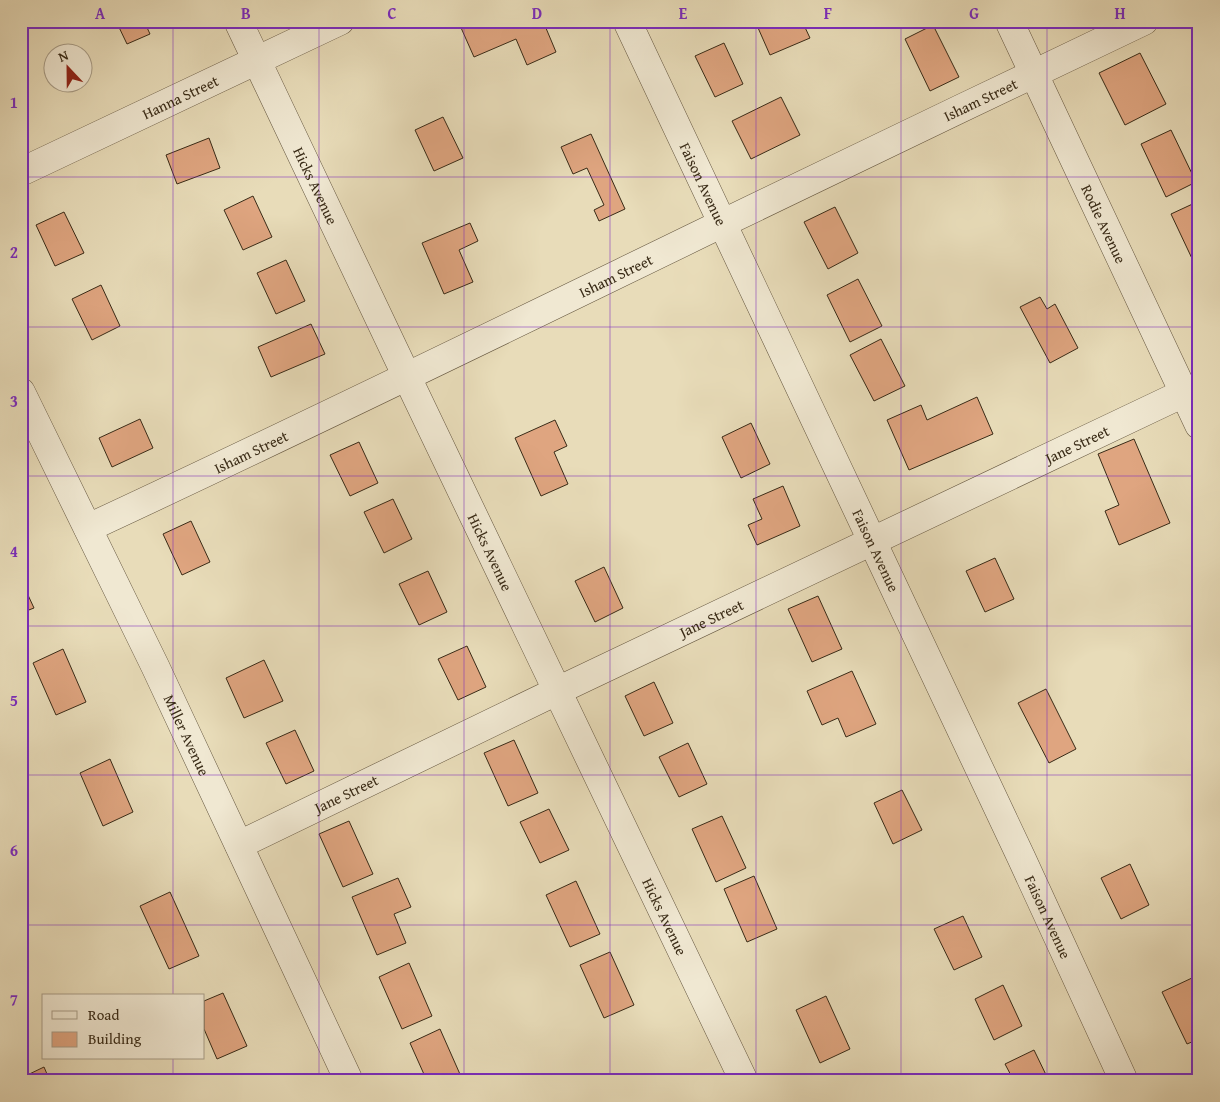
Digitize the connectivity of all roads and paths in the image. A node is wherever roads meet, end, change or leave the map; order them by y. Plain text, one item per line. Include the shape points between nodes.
1 (238, 21) edge
2 (340, 21) edge
3 (627, 21) edge
4 (1009, 21) edge
5 (1144, 21) edge
6 (257, 61) junction
7 (1034, 74) junction
8 (21, 172) edge
9 (722, 223) junction
10 (407, 377) junction
11 (21, 392) edge
12 (1184, 393) junction
13 (1199, 425) edge
14 (88, 528) junction
15 (872, 541) junction
16 (557, 691) junction
17 (239, 845) junction
18 (349, 1081) edge
19 (744, 1081) edge
20 (1124, 1081) edge

1 - 6 street, Hicks Avenue
2 - 6 street, Hanna Street
3 - 9 street, Faison Avenue
4 - 7 street, Rodie Avenue
5 - 7 street, Isham Street
6 - 8 street, Hanna Street
6 - 10 street, Hicks Avenue
7 - 9 street, Isham Street
7 - 12 street, Rodie Avenue
9 - 10 street, Isham Street
9 - 15 street, Faison Avenue
10 - 14 street, Isham Street
10 - 16 street, Hicks Avenue
11 - 14 street, Miller Avenue
12 - 13 street, Rodie Avenue
12 - 15 street, Jane Street
14 - 17 street, Miller Avenue
15 - 16 street, Jane Street
15 - 20 street, Faison Avenue
16 - 17 street, Jane Street
16 - 19 street, Hicks Avenue
17 - 18 street, Miller Avenue

